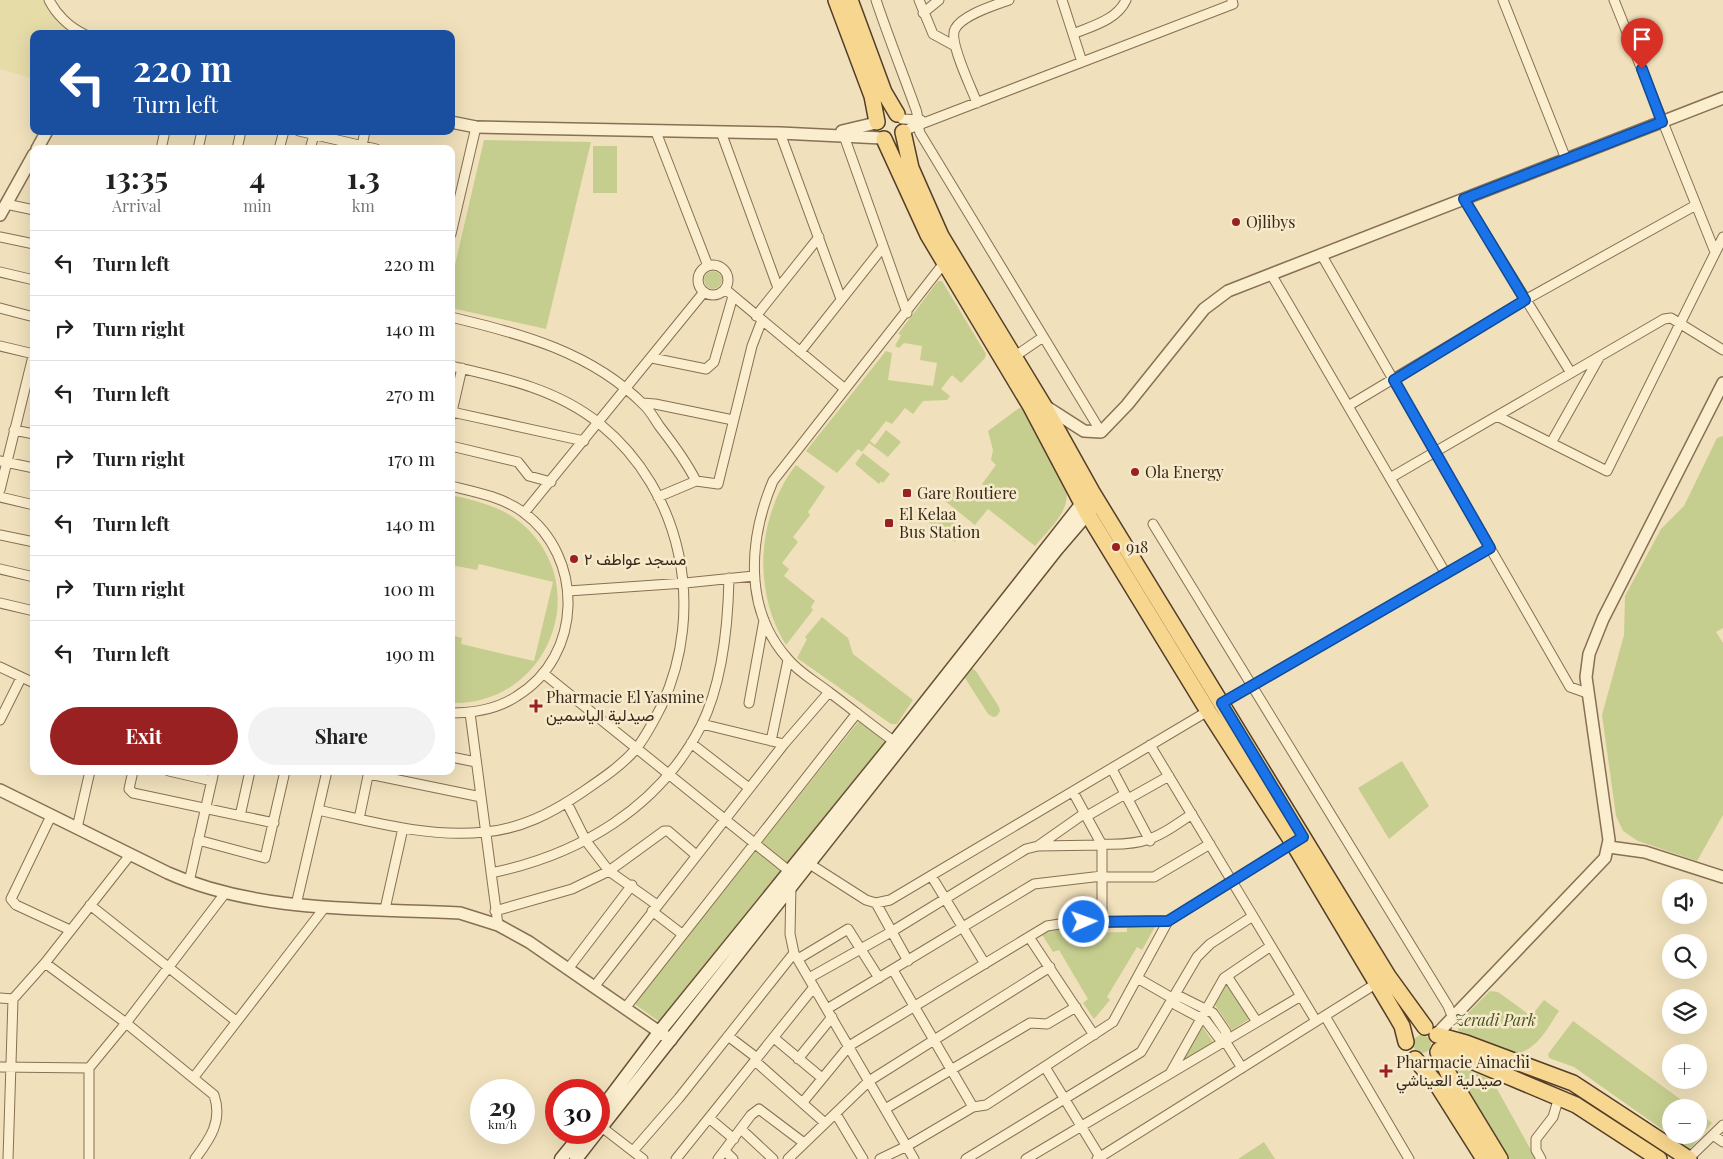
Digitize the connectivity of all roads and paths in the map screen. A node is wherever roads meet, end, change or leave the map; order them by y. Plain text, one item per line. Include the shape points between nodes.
1 (49, 0) edge
2 (836, 0) edge
3 (850, 0) edge
4 (876, 0) edge
5 (919, 0) edge
6 (939, 0) edge
7 (1009, 0) edge
8 (1062, 0) edge
9 (1126, 0) edge
10 (1243, 0) edge
11 (1504, 0) edge
12 (1614, 0) edge
13 (997, 2) edge
14 (1233, 2) edge
15 (923, 13) junction
16 (76, 30) edge
17 (1073, 34) junction
18 (955, 46) junction
19 (1082, 62) junction
20 (878, 94) junction
21 (1723, 98) edge
22 (977, 102) junction
23 (877, 122) junction
24 (1662, 122) junction
25 (455, 123) edge
26 (906, 124) junction
27 (476, 127) junction
28 (656, 132) junction
29 (721, 132) junction
30 (780, 133) junction
31 (820, 134) junction
32 (318, 135) edge
33 (844, 136) junction
34 (883, 139) junction
35 (358, 145) edge
36 (901, 157) junction
37 (1566, 159) junction
38 (30, 161) edge
39 (1464, 199) junction
40 (6, 204) junction
41 (1696, 205) junction
42 (30, 209) edge
43 (0, 215) edge
44 (455, 217) edge
45 (0, 236) edge
46 (819, 237) junction
47 (1723, 237) edge
48 (30, 243) edge
49 (883, 247) junction
50 (1715, 252) junction
51 (1322, 254) junction
52 (944, 263) junction
53 (708, 266) junction
54 (0, 272) edge
55 (1272, 274) junction
56 (30, 279) edge
57 (778, 288) junction
58 (725, 289) junction
59 (704, 292) junction
60 (733, 296) junction
61 (841, 298) junction
62 (1525, 300) junction
63 (0, 308) edge
64 (907, 313) junction
65 (30, 316) edge
66 (455, 318) edge
67 (759, 318) junction
68 (1680, 323) junction
69 (1043, 337) junction
70 (0, 346) edge
71 (1723, 350) edge
72 (30, 352) edge
73 (800, 352) junction
74 (1600, 356) junction
75 (652, 358) junction
76 (1009, 360) junction
77 (455, 367) edge
78 (462, 368) junction
79 (1571, 373) junction
80 (1394, 380) junction
81 (1723, 383) edge
82 (626, 389) junction
83 (844, 389) junction
84 (29, 390) edge
85 (455, 400) edge
86 (642, 403) junction
87 (1038, 406) junction
88 (1348, 406) junction
89 (455, 415) edge
90 (1497, 416) junction
91 (734, 420) junction
92 (599, 424) junction
93 (14, 430) junction
94 (1101, 432) junction
95 (30, 433) edge
96 (584, 441) junction
97 (1551, 443) junction
98 (455, 447) edge
99 (1435, 452) junction
100 (3, 462) edge
101 (30, 467) edge
102 (1390, 478) junction
103 (696, 481) junction
104 (551, 482) junction
105 (455, 487) edge
106 (0, 490) edge
107 (0, 497) edge
108 (658, 497) junction
109 (1090, 503) junction
110 (30, 504) edge
111 (524, 512) junction
112 (1152, 524) dead end
113 (0, 535) edge
114 (30, 541) edge
115 (1490, 548) junction
116 (0, 569) edge
117 (1446, 574) junction
118 (30, 576) edge
119 (754, 576) junction
120 (729, 578) junction
121 (685, 583) junction
122 (568, 591) junction
123 (0, 603) edge
124 (30, 610) edge
125 (764, 620) junction
126 (788, 660) junction
127 (0, 668) edge
128 (543, 674) junction
129 (21, 678) junction
130 (30, 681) edge
131 (1252, 685) junction
132 (829, 692) junction
133 (1587, 694) junction
134 (749, 703) dead end
135 (1222, 703) junction
136 (3, 705) edge
137 (1208, 711) junction
138 (455, 713) edge
139 (470, 713) junction
140 (857, 713) junction
141 (0, 720) edge
142 (702, 724) junction
143 (771, 741) junction
144 (691, 743) junction
145 (784, 744) junction
146 (898, 745) junction
147 (1150, 745) junction
148 (636, 749) junction
149 (455, 758) edge
150 (476, 762) junction
151 (1112, 768) junction
152 (89, 775) edge
153 (132, 775) edge
154 (249, 775) edge
155 (284, 775) edge
156 (326, 775) edge
157 (369, 775) edge
158 (378, 775) edge
159 (669, 775) junction
160 (213, 776) edge
161 (1169, 776) junction
162 (749, 788) junction
163 (0, 790) edge
164 (1073, 792) junction
165 (481, 797) junction
166 (1127, 797) junction
167 (567, 803) junction
168 (205, 809) junction
169 (318, 810) junction
170 (1192, 814) junction
171 (1086, 815) junction
172 (50, 816) junction
173 (240, 816) junction
174 (359, 819) junction
175 (725, 820) junction
176 (274, 823) junction
177 (77, 828) junction
178 (403, 828) junction
179 (486, 832) junction
180 (198, 840) junction
181 (586, 840) junction
182 (1150, 840) junction
183 (1298, 840) junction
184 (754, 843) junction
185 (1101, 844) junction
186 (1210, 844) junction
187 (1038, 846) junction
188 (1609, 847) junction
189 (130, 855) junction
190 (696, 855) junction
191 (805, 860) junction
192 (609, 871) junction
193 (491, 873) junction
194 (932, 877) junction
195 (1102, 877) junction
196 (1723, 877) edge
197 (788, 878) junction
198 (1232, 881) junction
199 (188, 882) junction
200 (632, 886) junction
201 (226, 892) junction
202 (945, 898) junction
203 (876, 903) junction
204 (90, 905) junction
205 (296, 905) junction
206 (325, 907) junction
207 (654, 908) junction
208 (385, 909) junction
209 (496, 911) junction
210 (1253, 916) junction
211 (1168, 921) junction
212 (1102, 922) junction
213 (498, 925) junction
214 (963, 929) junction
215 (70, 930) junction
216 (891, 932) junction
217 (682, 934) junction
218 (1029, 937) junction
219 (1271, 946) junction
220 (861, 950) junction
221 (796, 956) junction
222 (908, 961) junction
223 (44, 963) junction
224 (985, 964) junction
225 (169, 967) junction
226 (1050, 968) junction
227 (568, 969) junction
228 (893, 970) junction
229 (1227, 976) junction
230 (809, 978) junction
231 (879, 978) junction
232 (1138, 979) junction
233 (1377, 983) junction
234 (594, 987) junction
235 (814, 987) junction
236 (1301, 996) junction
237 (0, 998) edge
238 (1172, 998) junction
239 (12, 999) junction
240 (915, 1006) junction
241 (626, 1007) junction
242 (1076, 1007) junction
243 (1402, 1010) junction
244 (829, 1013) junction
245 (1203, 1014) junction
246 (1325, 1016) junction
247 (1453, 1018) junction
248 (236, 1021) junction
249 (1316, 1021) junction
250 (1258, 1022) junction
251 (126, 1023) junction
252 (660, 1031) junction
253 (1432, 1031) junction
254 (1094, 1035) junction
255 (728, 1036) junction
256 (774, 1038) junction
257 (671, 1040) junction
258 (935, 1041) junction
259 (1225, 1041) junction
260 (1406, 1042) junction
261 (849, 1046) junction
262 (1464, 1050) junction
263 (1439, 1051) junction
264 (798, 1059) junction
265 (1415, 1059) junction
266 (756, 1060) junction
267 (4, 1067) edge
268 (1045, 1067) junction
269 (89, 1068) junction
270 (1242, 1068) junction
271 (1511, 1068) junction
272 (951, 1070) junction
273 (1170, 1074) junction
274 (1450, 1075) junction
275 (194, 1077) junction
276 (822, 1078) junction
277 (869, 1081) junction
278 (1436, 1083) junction
279 (610, 1097) edge
280 (1559, 1097) junction
281 (1064, 1098) junction
282 (803, 1102) junction
283 (973, 1106) junction
284 (886, 1109) junction
285 (836, 1114) junction
286 (610, 1115) edge
287 (709, 1118) junction
288 (825, 1123) junction
289 (1723, 1125) edge
290 (1081, 1126) junction
291 (742, 1130) junction
292 (1713, 1135) junction
293 (610, 1136) edge
294 (734, 1139) junction
295 (4, 1141) edge
296 (1723, 1142) edge
297 (804, 1143) junction
298 (573, 1144) edge
299 (588, 1144) edge
300 (907, 1146) junction
301 (633, 1151) junction
302 (725, 1151) junction
303 (1099, 1158) edge
304 (8, 1159) edge
305 (89, 1159) edge
306 (195, 1159) edge
307 (561, 1159) edge
308 (576, 1159) edge
309 (643, 1159) edge
310 (676, 1159) edge
311 (718, 1159) edge
312 (734, 1159) edge
313 (773, 1159) edge
314 (788, 1159) edge
315 (863, 1159) edge
316 (880, 1159) edge
317 (914, 1159) edge
318 (966, 1159) edge
319 (1026, 1159) edge
320 (1409, 1159) edge
321 (1484, 1159) edge
322 (1500, 1159) edge
323 (1541, 1159) edge
324 (1659, 1159) edge
325 (1688, 1159) edge

1 - 16 street via 60,16
2 - 20 main road
3 - 20 main road
4 - 26 street via 916,108
5 - 15 street
6 - 15 street
7 - 13 street
8 - 17 street
9 - 17 street via 1113,16
10 - 14 street
11 - 37 street
12 - 24 street
13 - 18 street via 959,24 954,31
14 - 19 street
15 - 18 street via 933,34
17 - 19 street
18 - 22 street
19 - 22 street
20 - 23 main road
20 - 26 main road
21 - 24 street
22 - 26 street
23 - 26 main road via 886,113
23 - 31 street
23 - 34 main road via 876,130
24 - 37 street
24 - 41 street
25 - 27 street
26 - 34 main road via 896,139
26 - 36 main road
26 - 69 street
27 - 28 street
27 - 44 street
28 - 29 street
28 - 53 street
29 - 30 street
29 - 57 street
30 - 31 street
30 - 46 street
31 - 33 street
32 - 35 street
33 - 34 street
33 - 49 street
34 - 36 main road
36 - 52 main road via 917,215
36 - 76 main road
37 - 39 street
38 - 40 street
39 - 51 street
39 - 62 street
40 - 42 street
40 - 43 street
41 - 50 street
41 - 62 street
45 - 48 street
46 - 57 street
46 - 61 street
47 - 50 street
49 - 61 street
49 - 64 street
50 - 68 street
51 - 55 street
51 - 80 street
52 - 64 street
52 - 76 main road
53 - 58 street via 717,266 725,271 728,280
53 - 59 street via 699,276 699,285
54 - 56 street
55 - 88 street
55 - 94 street via 1228,291 1204,309 1122,411
57 - 67 street
58 - 59 street via 713,295
58 - 60 street
59 - 75 street
60 - 67 street
60 - 75 street via 710,368
61 - 73 street
62 - 79 street
62 - 80 street
63 - 65 street
64 - 83 street
66 - 82 street via 550,345 581,358
67 - 73 street
67 - 91 street
68 - 71 street
68 - 74 street via 1671,318 1664,319
68 - 97 street via 1607,471
69 - 76 street
69 - 94 street
70 - 72 street
73 - 83 street
74 - 79 street
74 - 97 street
75 - 82 street
76 - 87 main road
77 - 78 street
78 - 85 street
78 - 92 street via 538,388
79 - 90 street
80 - 88 street
80 - 99 street
81 - 133 street via 1595,637 1586,665
82 - 86 street
82 - 92 street
83 - 119 street via 773,481 758,524
84 - 93 street
86 - 91 street
86 - 103 street via 685,458
87 - 94 street via 1084,431
87 - 109 main road
88 - 102 street
89 - 96 street
90 - 97 street
90 - 99 street
91 - 103 street via 718,484
92 - 96 street
92 - 108 street via 627,452
93 - 95 street
93 - 100 street
96 - 104 street
98 - 104 street via 518,462 529,476
99 - 102 street
99 - 115 street
100 - 101 street
100 - 106 street
102 - 117 street
103 - 108 street
104 - 111 street
105 - 111 street via 498,498
107 - 110 street
108 - 121 street via 676,542
109 - 135 main road
109 - 137 main road
109 - 146 main road
111 - 122 street via 552,543 560,558
112 - 131 street
113 - 114 street
115 - 117 street
115 - 133 street via 1570,688
116 - 118 street
117 - 131 street
119 - 120 street
119 - 125 street
120 - 121 street
120 - 142 street via 725,644
121 - 122 street
121 - 148 street via 686,615 680,654 654,721
122 - 128 street via 566,629
123 - 124 street
125 - 126 street
125 - 134 street
126 - 132 street
126 - 143 street
127 - 129 street
128 - 139 street via 517,696
128 - 148 street
129 - 130 street
129 - 136 street
131 - 135 street
131 - 247 street
132 - 140 street
132 - 145 street
133 - 188 street
135 - 183 main road
136 - 141 street
137 - 147 street
137 - 183 main road
138 - 139 street
139 - 150 street
140 - 146 street
140 - 184 street
142 - 143 street
142 - 144 street
143 - 145 street
144 - 159 street
144 - 162 street
145 - 162 street
146 - 191 main road
147 - 151 street
147 - 161 street
148 - 159 street
148 - 167 street via 610,773
149 - 150 street
150 - 165 street
151 - 164 street
151 - 166 street
152 - 177 street
153 - 168 street via 129,789 133,794
154 - 173 street
155 - 176 street
156 - 169 street
157 - 174 street
158 - 165 street
159 - 175 street
159 - 181 street via 643,802
160 - 168 street
161 - 166 street
161 - 170 street
162 - 175 street
163 - 172 street
164 - 171 street
164 - 194 street
165 - 179 street
166 - 171 street
166 - 182 street
167 - 179 street via 516,826
167 - 181 street
168 - 173 street
168 - 180 street
169 - 174 street
169 - 205 street
170 - 182 street
170 - 186 street
171 - 185 street
171 - 187 street
172 - 177 street
172 - 215 street via 11,899 16,905
173 - 176 street
174 - 178 street
175 - 184 street
175 - 190 street
176 - 180 street via 265,858
177 - 189 street
178 - 179 street via 439,833
178 - 208 street
179 - 193 street
180 - 199 street
181 - 192 street
181 - 193 street via 549,858
182 - 185 street
183 - 198 street
183 - 233 main road
183 - 243 main road
184 - 197 street
184 - 217 street
185 - 187 street
185 - 195 street
186 - 195 street via 1154,877
186 - 198 street
187 - 202 street via 1026,849
188 - 196 street via 1645,852
188 - 247 street via 1601,863
189 - 199 street
189 - 204 street
190 - 192 street via 664,831
190 - 207 street
191 - 197 main road
191 - 203 street via 866,900
192 - 200 street
192 - 209 street via 551,897
193 - 209 street
194 - 202 street
194 - 203 street via 890,900
195 - 212 street
195 - 214 street via 1034,884
197 - 221 street via 790,934
197 - 252 main road
197 - 257 main road
198 - 210 street
198 - 211 street
199 - 201 street
200 - 207 street
200 - 227 street
201 - 205 street
201 - 225 street
202 - 214 street
202 - 216 street
203 - 216 street
204 - 215 street
204 - 225 street
205 - 206 street
206 - 208 street
206 - 248 street
207 - 217 street
207 - 234 street
208 - 213 street via 460,913
209 - 213 street
210 - 219 street
210 - 238 street via 1203,950
211 - 212 street
211 - 232 street
212 - 218 street via 1047,926
213 - 227 street
214 - 222 street
214 - 224 street
215 - 223 street
216 - 220 street
216 - 222 street
217 - 241 street
218 - 224 street
218 - 226 street
219 - 229 street
219 - 236 street
220 - 221 street via 848,929
220 - 230 street
220 - 231 street
221 - 230 street
221 - 255 street
222 - 228 street
223 - 239 street
223 - 251 street
224 - 240 street
225 - 248 street
225 - 251 street
226 - 242 street
226 - 258 street
227 - 234 street
228 - 231 street
228 - 240 street
229 - 245 street
229 - 250 street
230 - 235 street
231 - 244 street
232 - 238 street
232 - 254 street via 1113,1022
233 - 243 main road
233 - 246 street
234 - 241 street
235 - 244 street
235 - 256 street
236 - 249 street
236 - 250 street
237 - 239 street
238 - 245 street via 1181,997
238 - 281 street via 1140,1052
239 - 267 street
240 - 258 street
240 - 261 street
241 - 252 street
242 - 254 street
242 - 272 street via 1047,1024 1030,1023
243 - 253 main road
243 - 260 main road
244 - 261 street
244 - 264 street
245 - 259 street via 1213,1013 1226,1032
245 - 273 street
246 - 249 street
246 - 320 street
247 - 253 street
248 - 275 street
249 - 270 street
250 - 259 street
251 - 269 street
251 - 275 street
252 - 257 street
252 - 279 main road
253 - 260 main road via 1414,1029
253 - 262 main road
253 - 263 main road via 1440,1042
254 - 268 street
255 - 266 street
255 - 301 street
256 - 264 street
256 - 266 street
257 - 286 main road
258 - 272 street
258 - 277 street
259 - 270 street
259 - 273 street
260 - 265 main road via 1408,1052
261 - 276 street
261 - 277 street
262 - 263 main road
262 - 271 main road
263 - 265 main road via 1425,1061
263 - 274 main road
264 - 276 street
265 - 278 main road
266 - 282 street
266 - 287 street
267 - 269 street
267 - 295 street
268 - 281 street
268 - 283 street via 986,1105
269 - 305 street
270 - 303 street
271 - 280 main road
271 - 325 main road via 1579,1086
272 - 283 street
272 - 284 street
273 - 290 street
274 - 278 main road
274 - 322 main road
275 - 306 street via 214,1095 216,1120 211,1138
276 - 282 street
277 - 284 street
277 - 285 street
278 - 321 main road
280 - 323 street via 1553,1117 1536,1139
280 - 324 main road
281 - 290 street
281 - 318 street
282 - 288 street
283 - 300 street
284 - 300 street
285 - 288 street
285 - 315 street
287 - 294 street
287 - 310 street
288 - 297 street
289 - 292 street
290 - 303 street
290 - 319 street
291 - 294 street
291 - 297 street via 751,1115 761,1109
291 - 313 street
292 - 296 street
292 - 325 street
293 - 301 street
294 - 302 street
295 - 304 street
297 - 314 street
298 - 307 main road
299 - 308 main road
300 - 316 street
300 - 317 street
301 - 309 street
302 - 311 street
302 - 312 street

